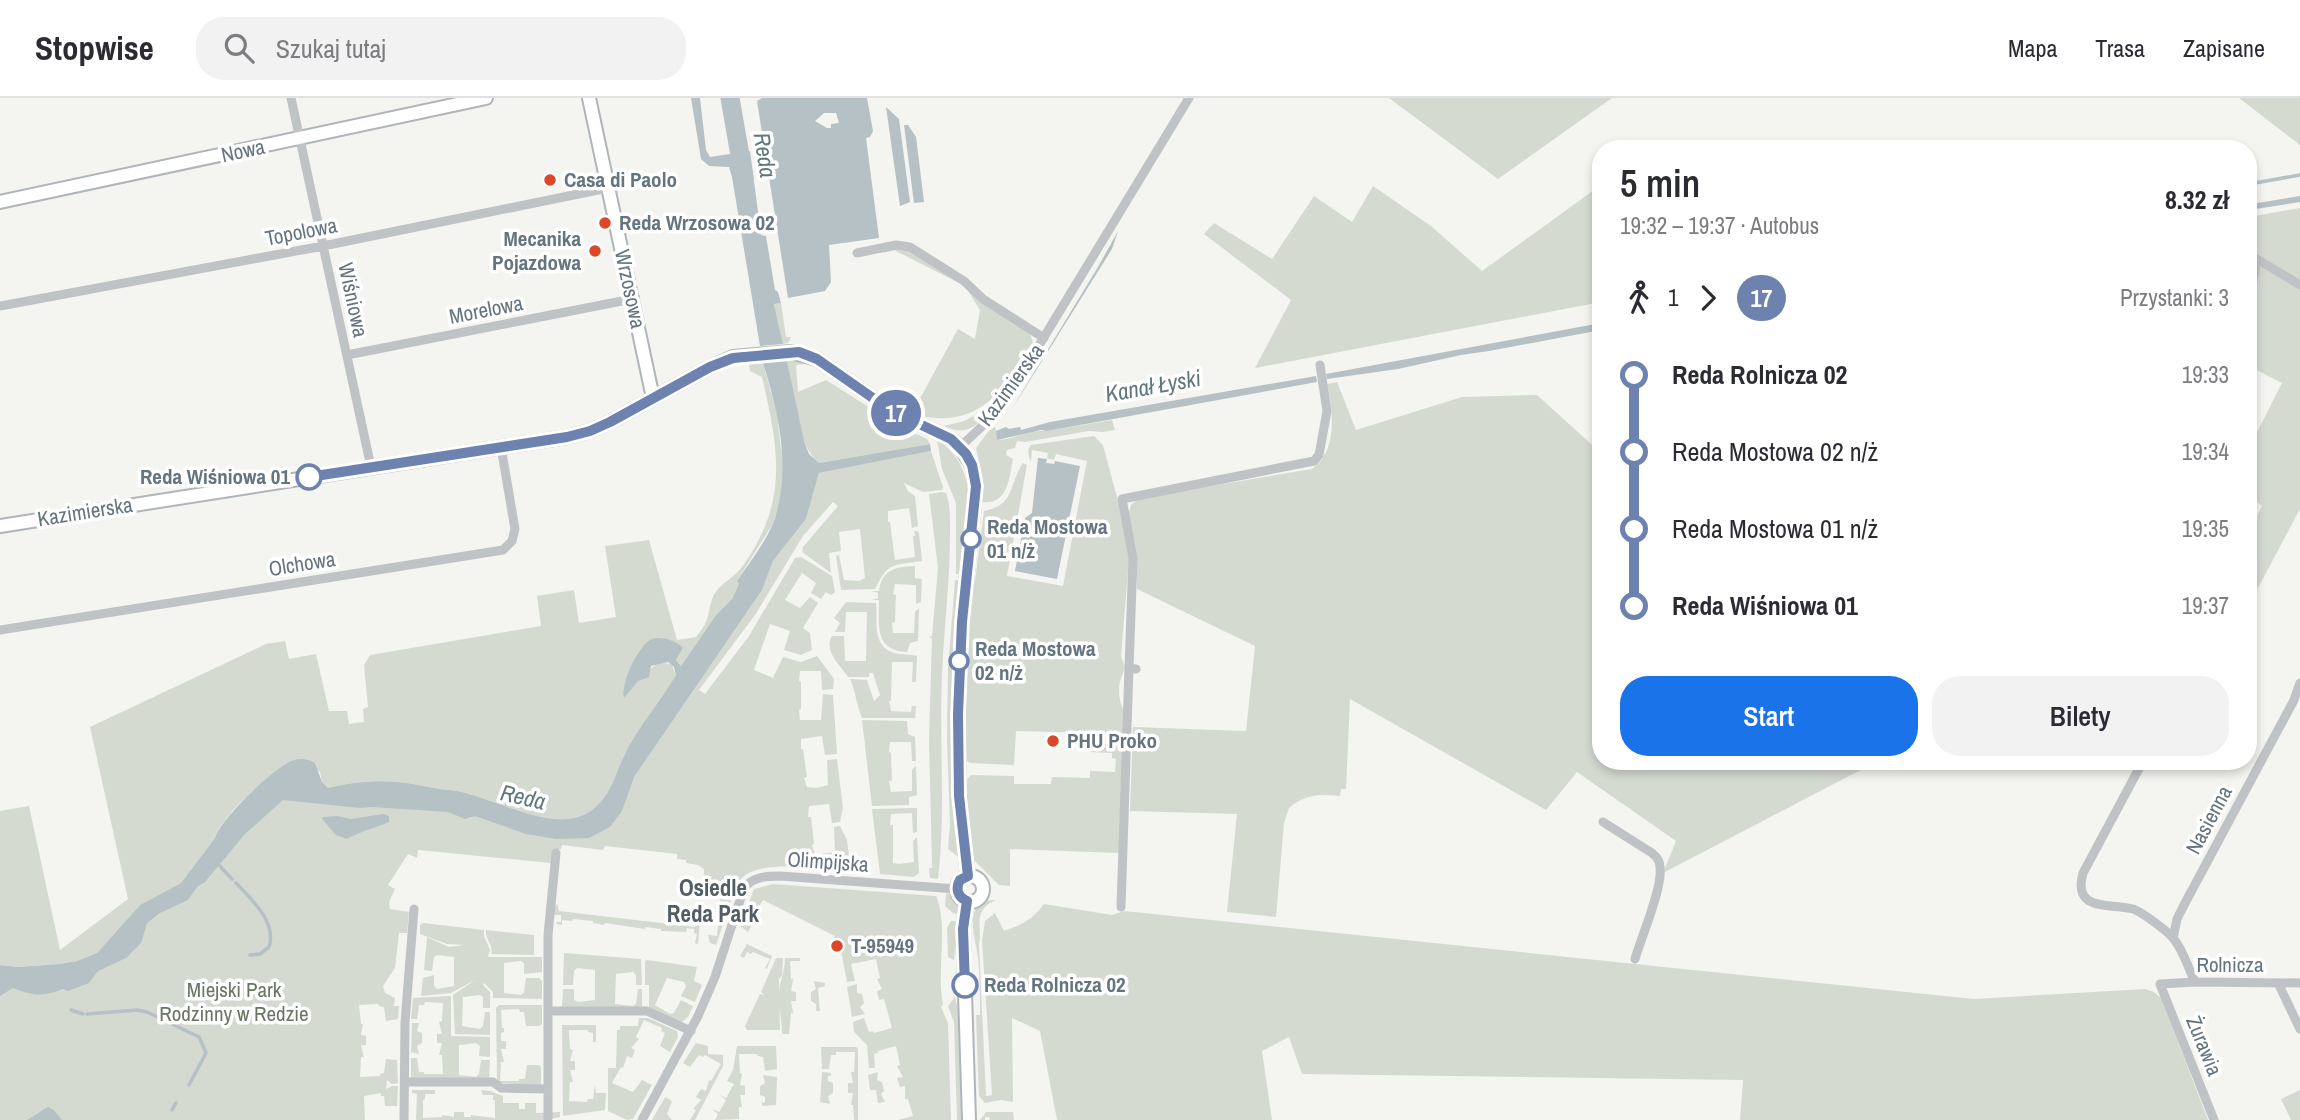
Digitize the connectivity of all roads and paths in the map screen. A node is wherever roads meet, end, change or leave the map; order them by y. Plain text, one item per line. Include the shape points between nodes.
1 (291, 98) edge
2 (486, 98) edge
3 (589, 98) edge
4 (1189, 98) edge
5 (300, 138) junction
6 (608, 188) junction
7 (0, 202) edge
8 (323, 246) junction
9 (857, 253) dead end
10 (2257, 259) edge
11 (2300, 285) edge
12 (632, 299) junction
13 (0, 306) edge
14 (1044, 338) junction
15 (347, 355) junction
16 (1320, 365) dead end
17 (653, 398) junction
18 (501, 447) junction
19 (960, 447) junction
20 (371, 467) junction
21 (0, 526) edge
22 (0, 630) edge
23 (2300, 683) edge
24 (2257, 769) edge
25 (2138, 770) edge
26 (2256, 770) edge
27 (1603, 822) dead end
28 (556, 853) dead end
29 (968, 876) junction
30 (957, 889) junction
31 (967, 901) junction
32 (1121, 907) dead end
33 (414, 908) dead end
34 (2173, 938) junction
35 (1635, 958) dead end
36 (2195, 982) junction
37 (2278, 983) junction
38 (2300, 983) edge
39 (2160, 984) joint
40 (548, 1011) junction
41 (2300, 1030) edge
42 (691, 1031) junction
43 (405, 1082) junction
44 (548, 1089) junction
45 (548, 1118) dead end
46 (404, 1120) edge
47 (642, 1120) edge
48 (969, 1120) edge
49 (2214, 1120) edge

1 - 5 street, Wiśniowa
2 - 5 main road, Nowa
3 - 6 main road, Wrzosowa
4 - 14 street, Kazimierska
5 - 7 main road, Nowa
5 - 8 street, Wiśniowa
6 - 8 street, Topolowa
6 - 12 main road, Wrzosowa
8 - 13 street, Topolowa
8 - 15 street, Wiśniowa
9 - 14 street via 896,245 910,247
10 - 11 street
12 - 15 street, Morelowa
12 - 17 main road, Wrzosowa
14 - 19 street, Kazimierska via 993,416
15 - 20 street, Wiśniowa
16 - 32 street via 1327,411 1314,461 1122,499 1133,558 1133,669
17 - 18 main road, Kazimierska via 590,431
17 - 19 main road, Kazimierska via 721,362 791,352 817,359 890,410
18 - 20 main road, Kazimierska
18 - 22 street, Olchowa via 515,529 503,550
19 - 29 main road via 972,465 976,486 962,613 958,714 959,796
20 - 21 main road, Kazimierska
23 - 24 street, Nasienna
25 - 34 street via 2080,884 2092,903 2135,909
26 - 34 street, Nasienna via 2177,919
27 - 35 street via 1653,853 1660,866
28 - 40 street via 548,936
29 - 30 main road via 960,880
29 - 31 main road via 979,880 982,890 979,898
30 - 31 main road
30 - 42 street, Olimpijska via 780,876 749,882
31 - 48 main road via 963,929
33 - 43 street
34 - 36 street
36 - 37 street, Rolnicza
36 - 39 street, Rolnicza
37 - 38 street, Rolnicza
37 - 41 street
39 - 49 street, Żurawia
40 - 42 street via 647,1012
40 - 44 street
42 - 47 street, Olimpijska
43 - 44 street via 493,1082 501,1088
43 - 46 street
44 - 45 street

